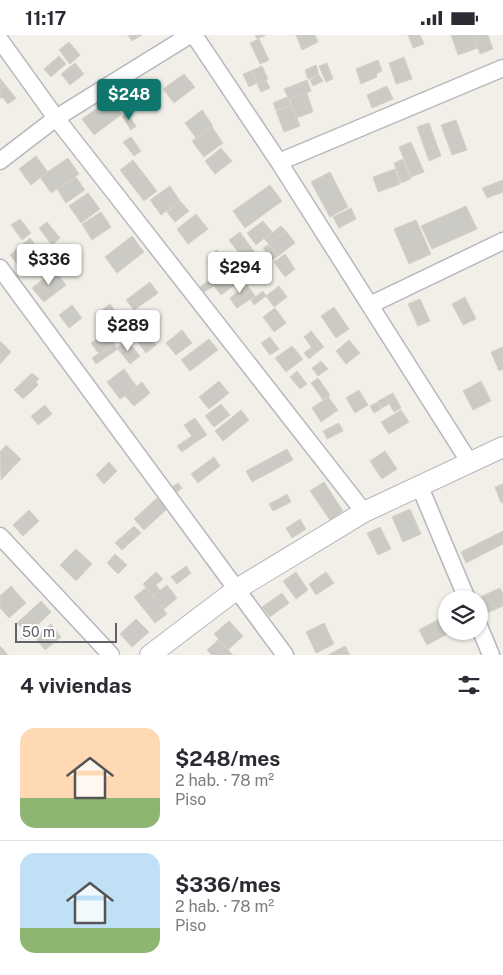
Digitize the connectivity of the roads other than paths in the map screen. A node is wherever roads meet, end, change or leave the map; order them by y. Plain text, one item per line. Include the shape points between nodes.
1 (190, 35) edge
2 (194, 35) edge
3 (0, 40) edge
4 (503, 68) edge
5 (56, 118) junction
6 (0, 161) edge
7 (279, 162) junction
8 (503, 241) edge
9 (0, 267) edge
10 (370, 305) junction
11 (503, 447) edge
12 (470, 463) junction
13 (420, 487) junction
14 (364, 512) junction
15 (0, 536) edge
16 (237, 589) junction
17 (463, 590) edge
18 (485, 640) edge
19 (111, 655) edge
20 (150, 655) edge
21 (285, 655) edge
22 (491, 655) edge

1 - 5 street
2 - 7 street
3 - 5 street
4 - 7 street
5 - 6 street
5 - 14 street
7 - 10 street
8 - 10 street
9 - 16 street
10 - 12 street
11 - 12 street
12 - 13 street
13 - 14 street
13 - 17 street
14 - 16 street
15 - 19 street
16 - 20 street
16 - 21 street
18 - 22 street

